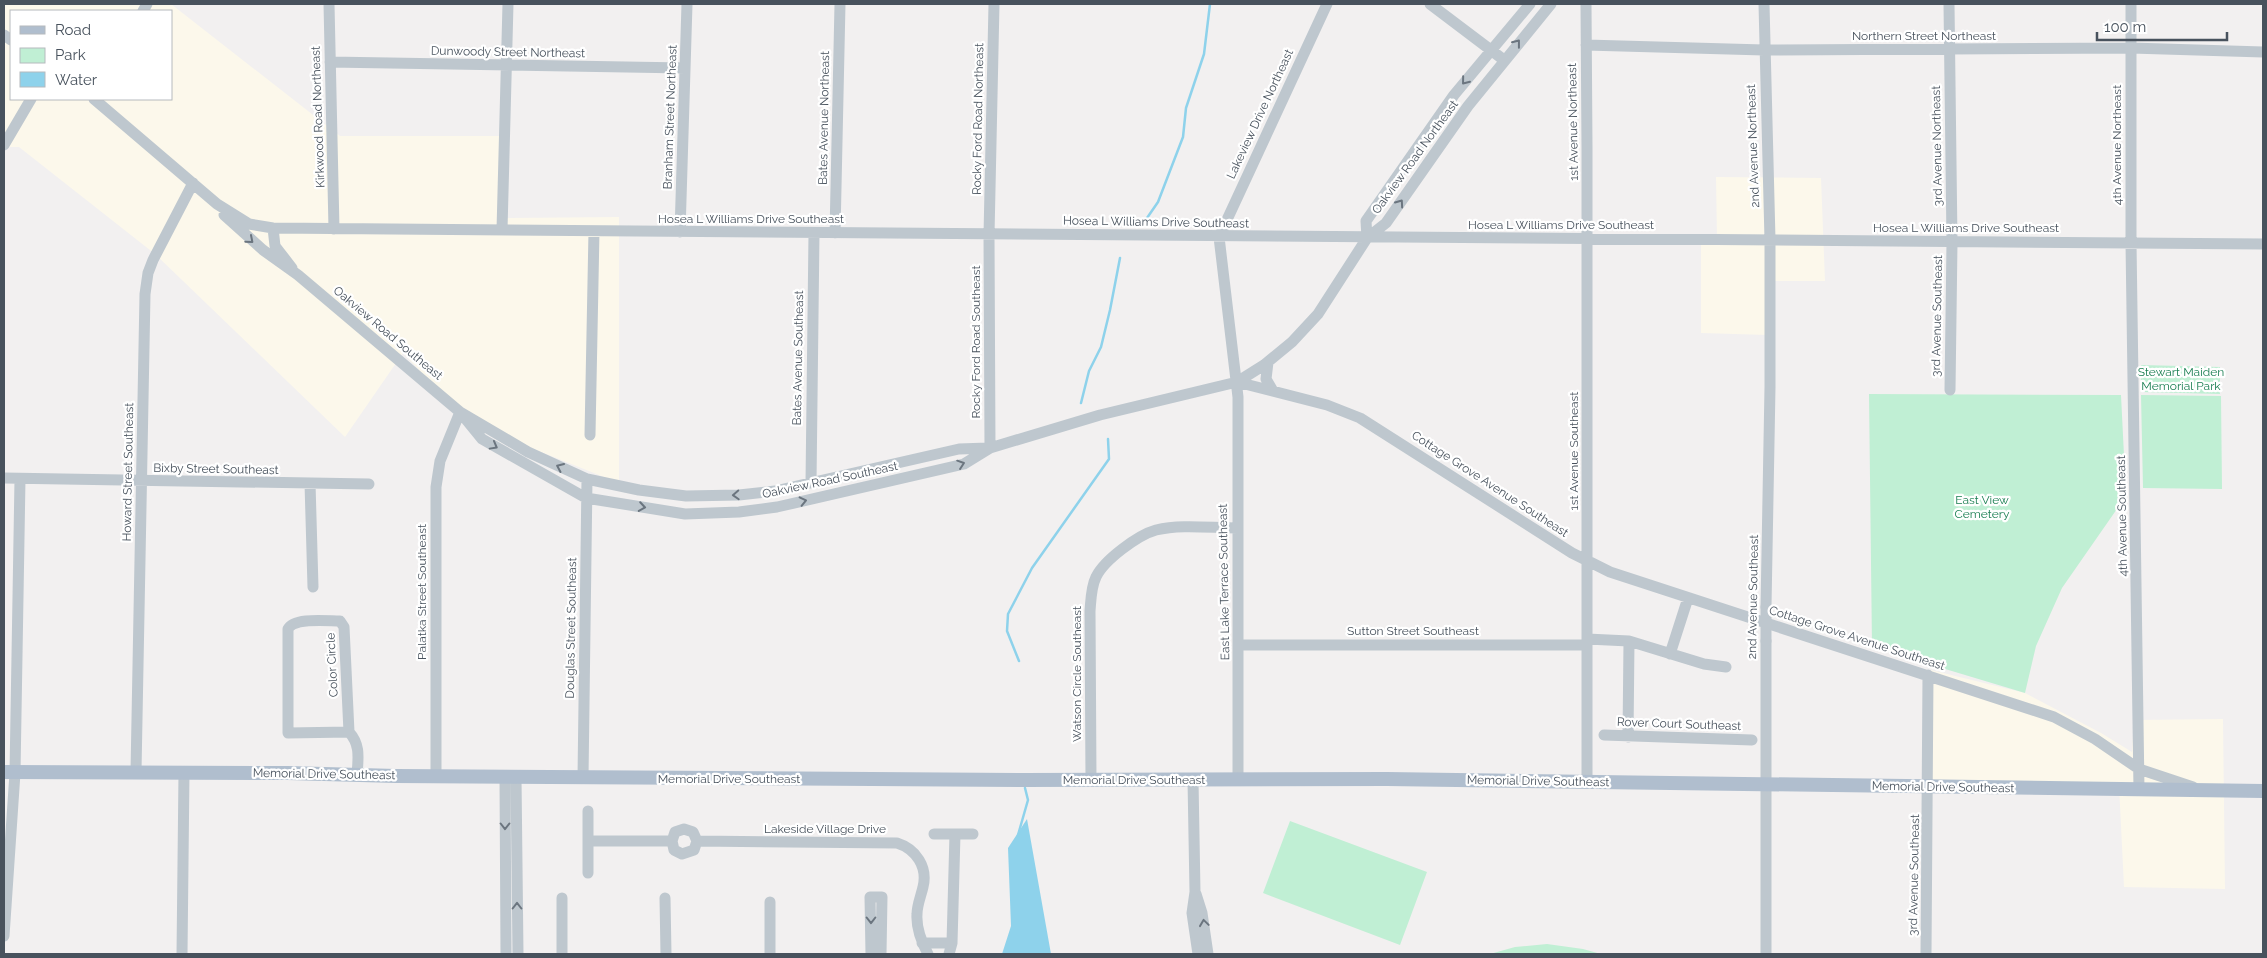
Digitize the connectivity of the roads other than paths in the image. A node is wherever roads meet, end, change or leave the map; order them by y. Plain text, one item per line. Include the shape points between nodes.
1 (328, 4) edge
2 (508, 4) edge
3 (687, 4) edge
4 (840, 4) edge
5 (994, 4) edge
6 (1327, 4) edge
7 (1430, 4) edge
8 (1530, 4) edge
9 (1550, 4) edge
10 (1586, 4) edge
11 (1764, 4) edge
12 (1949, 4) edge
13 (2131, 4) edge
14 (1586, 45) junction
15 (2131, 48) junction
16 (1491, 50) junction
17 (1764, 50) junction
18 (1950, 50) junction
19 (2263, 52) edge
20 (1504, 60) junction
21 (330, 62) junction
22 (508, 66) junction
23 (685, 68) junction
24 (30, 100) edge
25 (95, 100) edge
26 (4, 145) edge
27 (193, 183) junction
28 (217, 204) junction
29 (273, 228) junction
30 (334, 229) junction
31 (502, 230) junction
32 (594, 231) junction
33 (680, 232) junction
34 (814, 233) junction
35 (835, 233) junction
36 (989, 234) junction
37 (1218, 237) junction
38 (1368, 238) junction
39 (1587, 239) junction
40 (1770, 240) junction
41 (1952, 242) junction
42 (2131, 243) junction
43 (2263, 244) edge
44 (298, 275) junction
45 (1268, 362) junction
46 (1237, 382) junction
47 (1950, 390) dead end
48 (1273, 391) junction
49 (460, 412) junction
50 (590, 435) dead end
51 (990, 448) junction
52 (4, 478) edge
53 (20, 479) junction
54 (587, 479) junction
55 (142, 482) junction
56 (811, 483) junction
57 (310, 484) junction
58 (369, 484) dead end
59 (586, 498) junction
60 (1237, 528) junction
61 (1588, 562) junction
62 (313, 587) dead end
63 (1688, 598) junction
64 (1630, 641) junction
65 (1587, 642) junction
66 (1238, 645) junction
67 (1670, 654) junction
68 (1726, 667) dead end
69 (1928, 675) junction
70 (349, 732) junction
71 (1604, 735) dead end
72 (1628, 737) junction
73 (1752, 740) dead end
74 (2138, 770) junction
75 (10, 772) edge
76 (136, 772) junction
77 (184, 772) junction
78 (357, 775) junction
79 (436, 776) junction
80 (511, 777) junction
81 (583, 778) junction
82 (1091, 780) junction
83 (1193, 780) junction
84 (1238, 780) junction
85 (1587, 782) junction
86 (1765, 784) junction
87 (1928, 786) junction
88 (2139, 790) junction
89 (2202, 790) junction
90 (2263, 791) edge
91 (588, 811) dead end
92 (934, 834) dead end
93 (955, 834) junction
94 (973, 834) dead end
95 (588, 841) junction
96 (672, 841) junction
97 (697, 841) junction
98 (588, 873) dead end
99 (1195, 892) junction
100 (562, 898) dead end
101 (665, 898) dead end
102 (5, 902) edge
103 (770, 902) dead end
104 (4, 936) edge
105 (922, 943) junction
106 (951, 949) edge
107 (182, 954) edge
108 (506, 954) edge
109 (518, 954) edge
110 (562, 954) edge
111 (666, 954) edge
112 (770, 954) edge
113 (871, 954) edge
114 (881, 954) edge
115 (928, 954) edge
116 (1198, 954) edge
117 (1208, 954) edge
118 (1766, 954) edge
119 (1926, 954) edge

1 - 21 street, Kirkwood Road Northeast
2 - 22 street
3 - 23 street, Branham Street Northeast
4 - 35 street, Bates Avenue Northeast
5 - 36 street, Rocky Ford Road Northeast
6 - 37 street, Lakeview Drive Northeast
7 - 16 street
8 - 16 street, Oakview Road Northeast
20 -> 9 street, Oakview Road Northeast
10 - 14 street, 1st Avenue Northeast
11 - 17 street, 2nd Avenue Northeast
12 - 18 street, 3rd Avenue Northeast
13 - 15 street, 4th Avenue Northeast
14 - 17 street, Northern Street Northeast
14 - 39 street, 1st Avenue Northeast
15 - 18 street, Northern Street Northeast
15 - 19 street, Northern Street Northeast
15 - 42 street, 4th Avenue Northeast
16 - 20 street
16 -> 38 street, Oakview Road Northeast via 1454,95 1366,221
17 - 18 street, Northern Street Northeast
17 - 40 street, 2nd Avenue Northeast
18 - 41 street, 3rd Avenue Northeast
38 -> 20 street, Oakview Road Northeast via 1386,223
21 - 22 street, Dunwoody Street Northeast
21 - 30 street, Kirkwood Road Northeast
22 - 23 street, Dunwoody Street Northeast
22 - 31 street
23 - 33 street, Branham Street Northeast
24 - 26 street
25 - 27 street, Hosea L Williams Drive Southeast
27 - 28 street, Hosea L Williams Drive Southeast
27 - 55 street, Howard Street Southeast via 148,273
28 - 29 street, Hosea L Williams Drive Southeast via 249,224
28 -> 44 street, Oakview Road Southeast via 251,241
29 - 30 street, Hosea L Williams Drive Southeast
29 - 44 street, Oakview Road Southeast via 274,246
30 - 31 street, Hosea L Williams Drive Southeast
31 - 32 street, Hosea L Williams Drive Southeast
32 - 33 street, Hosea L Williams Drive Southeast
32 - 50 street
33 - 34 street, Hosea L Williams Drive Southeast
34 - 35 street, Hosea L Williams Drive Southeast
34 - 56 street, Bates Avenue Southeast
35 - 36 street, Hosea L Williams Drive Southeast
36 - 37 street, Hosea L Williams Drive Southeast
36 - 51 street, Rocky Ford Road Southeast
37 - 38 street, Hosea L Williams Drive Southeast
37 - 46 street, East Lake Terrace Southeast
38 - 39 street, Hosea L Williams Drive Southeast
38 - 45 street, Oakview Road Southeast via 1318,314
39 - 40 street, Hosea L Williams Drive Southeast
39 - 61 street, 1st Avenue Southeast
40 - 41 street, Hosea L Williams Drive Southeast
40 - 86 street, 2nd Avenue Southeast, bridge
41 - 42 street, Hosea L Williams Drive Southeast
41 - 47 street, 3rd Avenue Southeast
42 - 43 street, Hosea L Williams Drive Southeast
42 - 74 street, 4th Avenue Southeast
44 - 49 street, Oakview Road Southeast
45 - 46 street, Oakview Road Southeast
45 - 48 street via 1266,379
46 - 48 street, Cottage Grove Avenue Southeast
46 - 51 street, Oakview Road Southeast via 1100,415
46 - 60 street, East Lake Terrace Southeast
48 - 61 street, Cottage Grove Avenue Southeast via 1327,405 1360,418
54 -> 49 street, Oakview Road Southeast via 528,452
49 -> 59 street, Oakview Road Southeast via 482,440
49 - 79 street, Palatka Street Southeast via 440,461 436,487
51 - 56 street, Oakview Road Southeast via 959,449
59 -> 51 street, Oakview Road Southeast via 686,514 768,508 964,464
52 - 53 street, Bixby Street Southeast
53 - 55 street, Bixby Street Southeast
53 - 75 street
56 -> 54 street, Oakview Road Southeast via 739,495 686,496
54 - 59 street, Douglas Street Southeast
55 - 57 street, Bixby Street Southeast
55 - 76 street, Howard Street Southeast
57 - 58 street, Bixby Street Southeast
57 - 62 street
59 - 81 street, Douglas Street Southeast
60 - 66 street, East Lake Terrace Southeast
60 - 82 street, Watson Circle Southeast via 1156,530 1124,548 1097,575 1090,611
61 - 63 street, Cottage Grove Avenue Southeast
61 - 65 street, 1st Avenue Southeast
63 - 67 street
63 - 69 street, Cottage Grove Avenue Southeast
64 - 65 street, Sutton Street Southeast
64 - 67 street, Sutton Street Southeast
64 - 72 street
65 - 66 street, Sutton Street Southeast
65 - 85 street, 1st Avenue Southeast
66 - 84 street, East Lake Terrace Southeast
67 - 68 street, Sutton Street Southeast
69 - 74 street, Cottage Grove Avenue Southeast via 2054,717 2109,748
69 - 87 street, 3rd Avenue Southeast
70 - 70 street, Color Circle via 344,627 340,621 298,621 290,624 288,733
70 - 78 street, Color Circle via 358,746
71 - 72 street, Rover Court Southeast
72 - 73 street, Rover Court Southeast
74 - 88 street, 4th Avenue Southeast
74 - 89 street, Cottage Grove Avenue Southeast
75 - 76 main road, Memorial Drive Southeast
75 - 102 street
76 - 77 main road, Memorial Drive Southeast
77 - 78 main road, Memorial Drive Southeast
77 - 107 street
78 - 79 main road, Memorial Drive Southeast
79 - 80 main road, Memorial Drive Southeast
80 - 81 main road, Memorial Drive Southeast
80 -> 108 street
109 -> 80 street
81 - 82 main road, Memorial Drive Southeast
82 - 83 main road, Memorial Drive Southeast
83 - 84 main road, Memorial Drive Southeast
83 - 99 street
84 - 85 main road, Memorial Drive Southeast
85 - 86 main road, Memorial Drive Southeast
86 - 87 main road, Memorial Drive Southeast
86 - 118 street, 2nd Avenue Southeast
87 - 88 main road, Memorial Drive Southeast
87 - 119 street, 3rd Avenue Southeast
88 - 89 main road, Memorial Drive Southeast
89 - 90 main road, Memorial Drive Southeast
91 - 95 street
92 - 93 street
93 - 94 street
93 - 106 street
95 - 96 street, Lakeside Village Drive
95 - 98 street
96 - 97 street, Lakeside Village Drive via 676,832 684,829 693,832
96 - 97 street via 674,850 682,854 694,850
97 - 105 street, Lakeside Village Drive via 896,843 908,846 921,863 924,876 917,916
99 - 116 street via 1192,913
117 -> 99 street via 1202,913
100 - 110 street
101 - 111 street
102 - 104 street
103 - 112 street
105 - 106 street
105 - 115 street, Lakeside Village Drive
114 -> 113 street via 882,897 870,897

